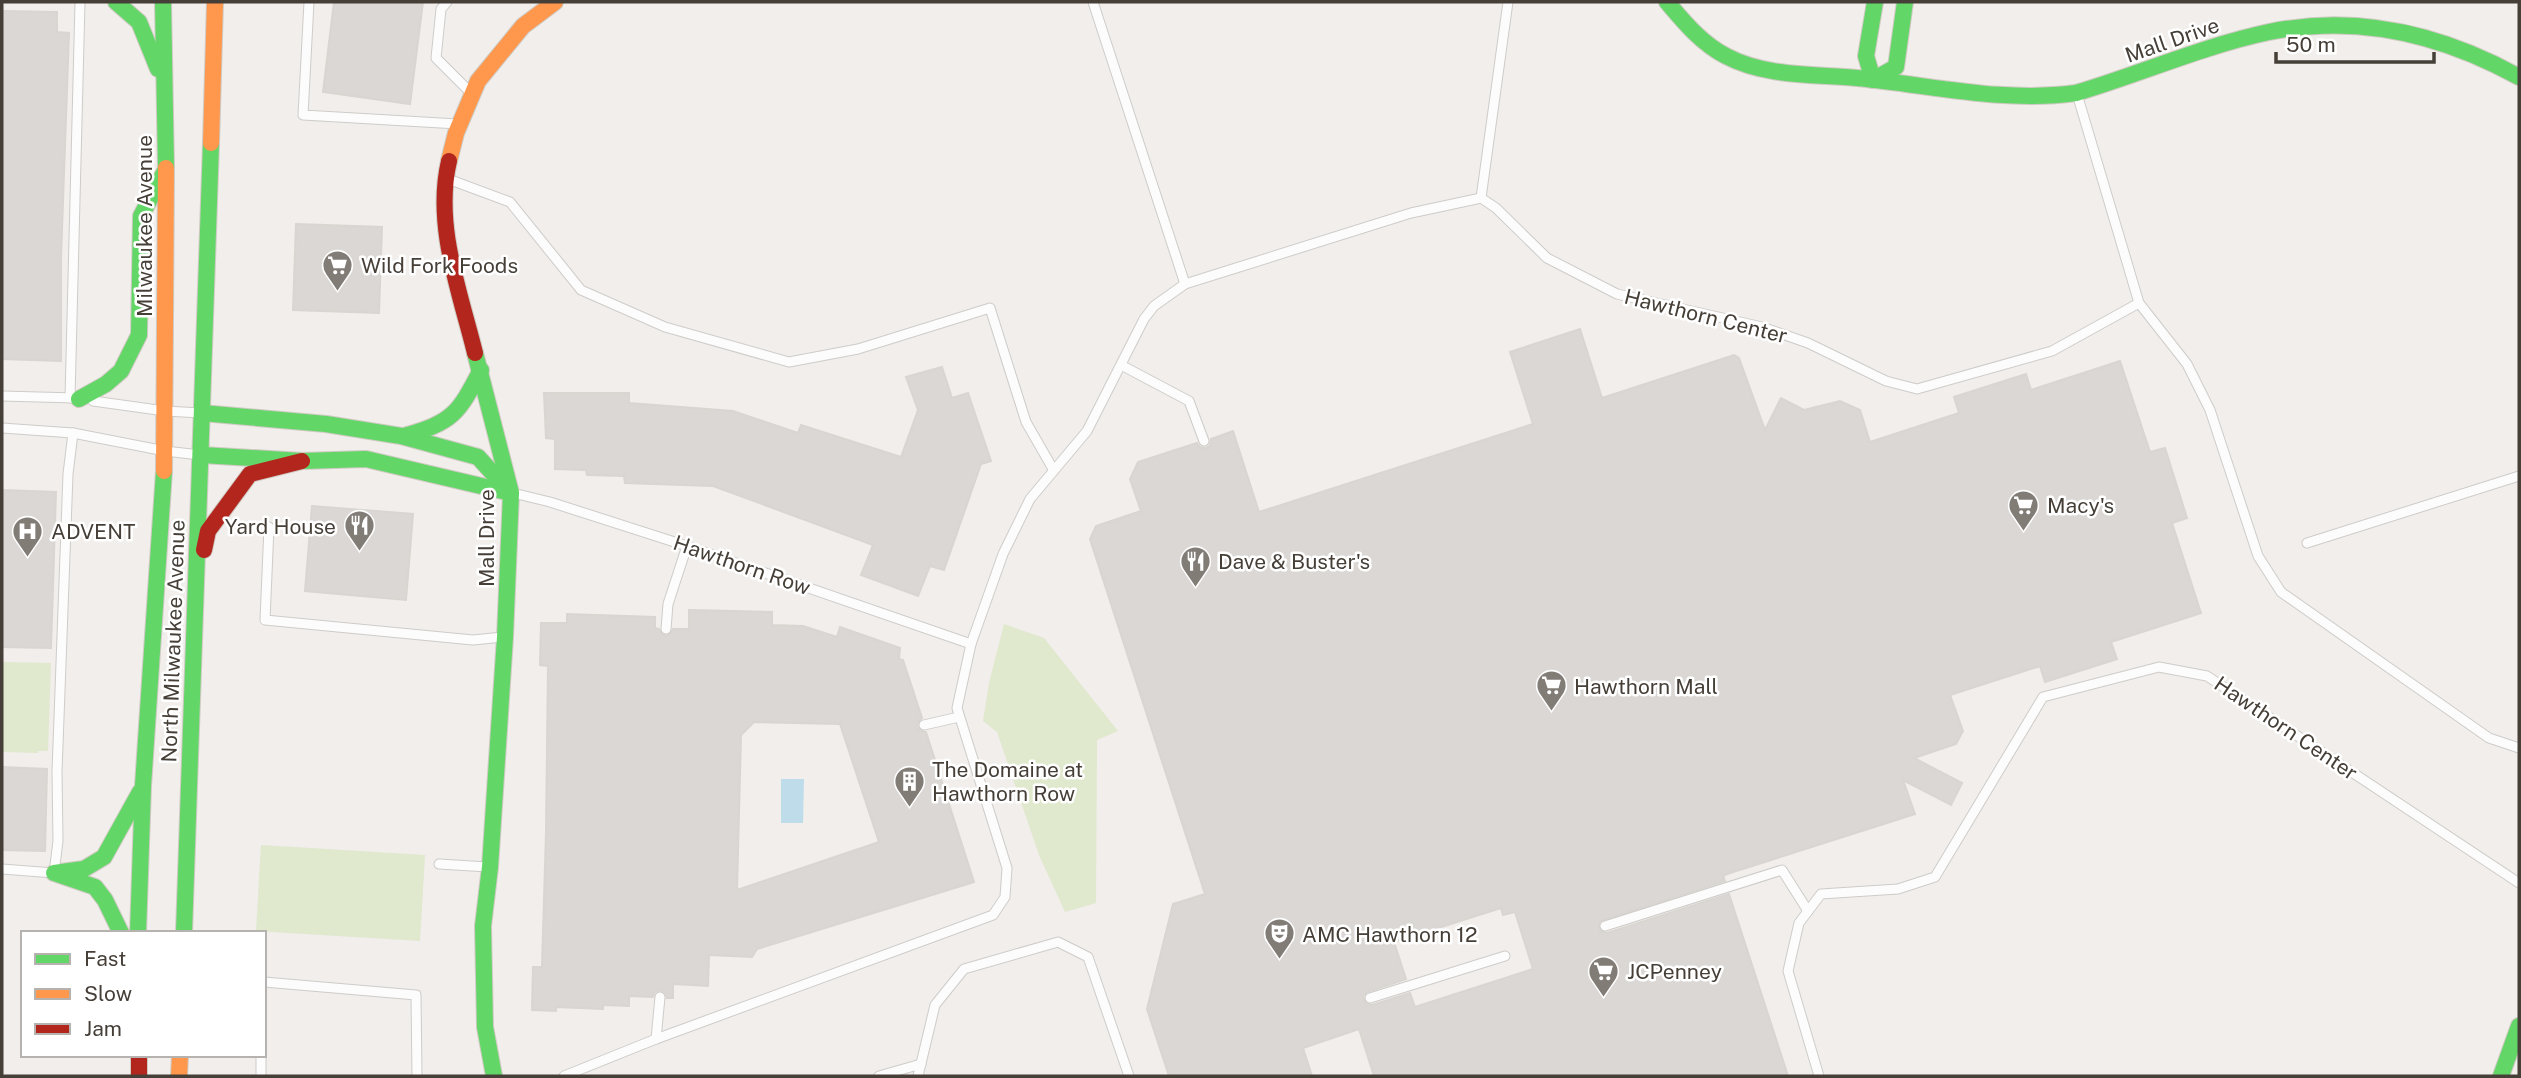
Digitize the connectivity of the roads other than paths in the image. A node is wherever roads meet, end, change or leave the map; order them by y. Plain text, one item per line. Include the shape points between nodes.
1 (80, 2) edge
2 (116, 2) edge
3 (163, 2) edge
4 (216, 2) edge
5 (309, 2) edge
6 (555, 2) edge
7 (1093, 2) edge
8 (1508, 2) edge
9 (1667, 2) edge
10 (1875, 2) edge
11 (1905, 2) edge
12 (444, 5) edge
13 (537, 7) edge
14 (2519, 77) edge
15 (1873, 80) junction
16 (164, 82) junction
17 (2076, 93) junction
18 (472, 94) junction
19 (460, 124) junction
20 (166, 169) junction
21 (446, 178) junction
22 (1481, 198) junction
23 (1185, 284) junction
24 (2139, 303) junction
25 (1121, 365) junction
26 (481, 370) junction
27 (2, 397) edge
28 (74, 398) junction
29 (164, 411) junction
30 (202, 413) junction
31 (2, 428) edge
32 (73, 433) junction
33 (401, 436) junction
34 (1204, 441) dead end
35 (164, 451) junction
36 (202, 455) junction
37 (302, 461) junction
38 (1053, 469) junction
39 (2519, 476) edge
40 (511, 493) junction
41 (269, 527) dead end
42 (2307, 543) dead end
43 (687, 546) junction
44 (195, 590) junction
45 (666, 629) dead end
46 (505, 637) junction
47 (971, 644) junction
48 (959, 717) junction
49 (924, 725) dead end
50 (2519, 748) edge
51 (143, 786) junction
52 (439, 864) dead end
53 (490, 867) junction
54 (2, 869) edge
55 (54, 873) junction
56 (2519, 883) edge
57 (1808, 911) junction
58 (1605, 926) dead end
59 (120, 931) edge
60 (138, 931) edge
61 (184, 931) edge
62 (1505, 956) dead end
63 (266, 982) edge
64 (660, 997) dead end
65 (1370, 998) dead end
66 (2519, 1026) edge
67 (656, 1039) junction
68 (139, 1057) edge
69 (180, 1057) edge
70 (261, 1057) edge
71 (921, 1064) junction
72 (2508, 1074) edge
73 (139, 1076) edge
74 (179, 1076) edge
75 (261, 1076) edge
76 (417, 1076) edge
77 (494, 1076) edge
78 (564, 1076) edge
79 (879, 1076) edge
80 (918, 1076) edge
81 (1129, 1076) edge
82 (1819, 1076) edge

1 - 28 lane
2 - 16 street via 139,22
3 - 16 street, Milwaukee Avenue
4 - 30 street, North Milwaukee Avenue
5 - 19 lane via 303,115
6 - 13 street, Mall Drive
7 - 23 lane
8 - 22 lane
9 - 15 street, Mall Drive via 1691,30 1734,60 1772,70
10 - 15 street via 1866,56
11 - 15 street via 1896,67
12 - 18 lane via 436,58
13 - 18 street, Mall Drive
14 - 17 street, Mall Drive via 2435,38 2351,24 2305,26 2237,40
15 - 17 street, Mall Drive via 2000,97 2049,98
16 - 20 street, Milwaukee Avenue
17 - 24 lane
18 - 19 street, Mall Drive
19 - 21 street, Mall Drive
20 - 28 street via 141,216 139,335 121,371 106,384
20 - 29 street, Milwaukee Avenue
21 - 26 street, Mall Drive via 444,211 450,254
21 - 38 lane via 510,202 581,290 665,327 789,362 858,349 990,308 1026,422
22 - 23 lane via 1396,218
22 - 24 lane, Hawthorn Center via 1547,258 1617,294 1762,327 1808,343 1886,381 1917,389 2052,351
23 - 25 lane via 1154,306
24 - 50 lane via 2187,364 2210,410 2258,556 2281,592 2489,738
25 - 34 lane via 1189,401
25 - 38 lane via 1087,431
26 - 33 street via 460,412 440,426
26 - 40 street, Mall Drive
27 - 28 lane
28 - 29 lane
29 - 30 lane
29 - 35 street, Milwaukee Avenue
30 - 33 street
30 - 36 street, North Milwaukee Avenue
31 - 32 lane
32 - 35 lane
32 - 55 lane
33 - 40 street via 478,457
35 - 36 lane
35 - 51 street, North Milwaukee Avenue
36 - 37 street
36 - 44 street, North Milwaukee Avenue
37 - 40 street via 366,459
37 - 44 street via 250,474 208,531
38 - 47 lane via 1030,499 1003,554
39 - 42 lane
40 - 43 lane, Hawthorn Row
40 - 46 street, Mall Drive
41 - 46 lane via 265,620 473,640
43 - 45 lane via 668,604
43 - 47 lane, Hawthorn Row
44 - 61 street, North Milwaukee Avenue
46 - 53 street, Mall Drive
47 - 48 lane
48 - 49 lane
48 - 67 lane via 1006,868 1005,897 993,915
51 - 55 street via 104,857 84,869
51 - 60 street, North Milwaukee Avenue
52 - 53 lane
53 - 77 street, Mall Drive via 483,926 485,1014
54 - 55 lane
55 - 59 street via 94,887
56 - 57 lane, Hawthorn Center via 2207,676 2158,667 2043,697 1936,877 1898,889 1821,894
57 - 58 lane via 1782,870
57 - 82 lane via 1799,923 1788,971
62 - 65 lane
63 - 76 lane via 416,995
64 - 67 lane
66 - 72 street
67 - 78 lane
68 - 73 street
69 - 74 street
70 - 75 lane
71 - 79 lane
71 - 80 lane
71 - 81 lane via 935,1005 964,969 1058,942 1088,957

